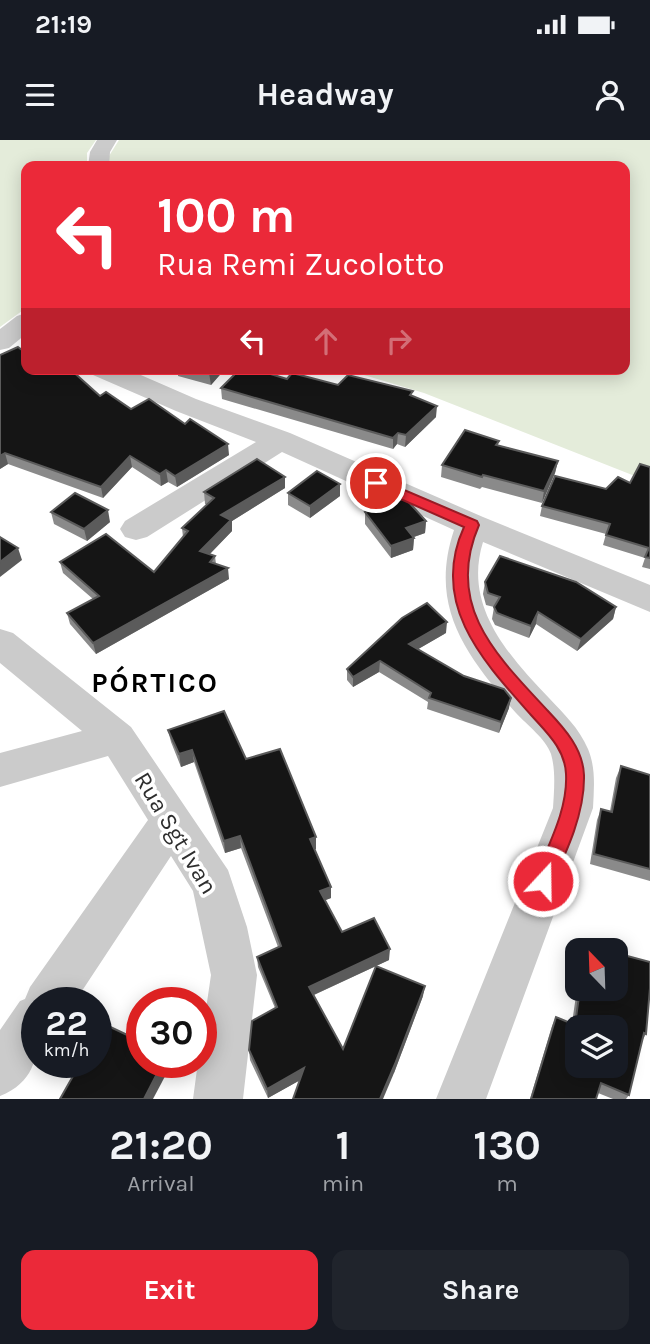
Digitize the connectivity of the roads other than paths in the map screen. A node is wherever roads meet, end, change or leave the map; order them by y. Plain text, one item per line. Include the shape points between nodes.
1 (107, 140) edge
2 (99, 161) edge
3 (117, 375) edge
4 (280, 440) junction
5 (472, 525) junction
6 (136, 529) dead end
7 (650, 598) edge
8 (0, 643) edge
9 (117, 738) junction
10 (0, 770) edge
11 (172, 819) junction
12 (58, 987) edge
13 (21, 1041) edge
14 (0, 1072) edge
15 (218, 1099) edge
16 (461, 1099) edge

1 - 2 street
3 - 4 street
4 - 5 street
4 - 6 street
5 - 7 street
5 - 16 street via 463,546 463,604 491,660 565,741 575,772 573,808
8 - 9 street, Rua Sgt Ivan
9 - 10 street
9 - 11 street, Rua Sgt Ivan
11 - 12 street
11 - 15 street, Rua Sgt Ivan via 213,884 234,975
13 - 14 street

